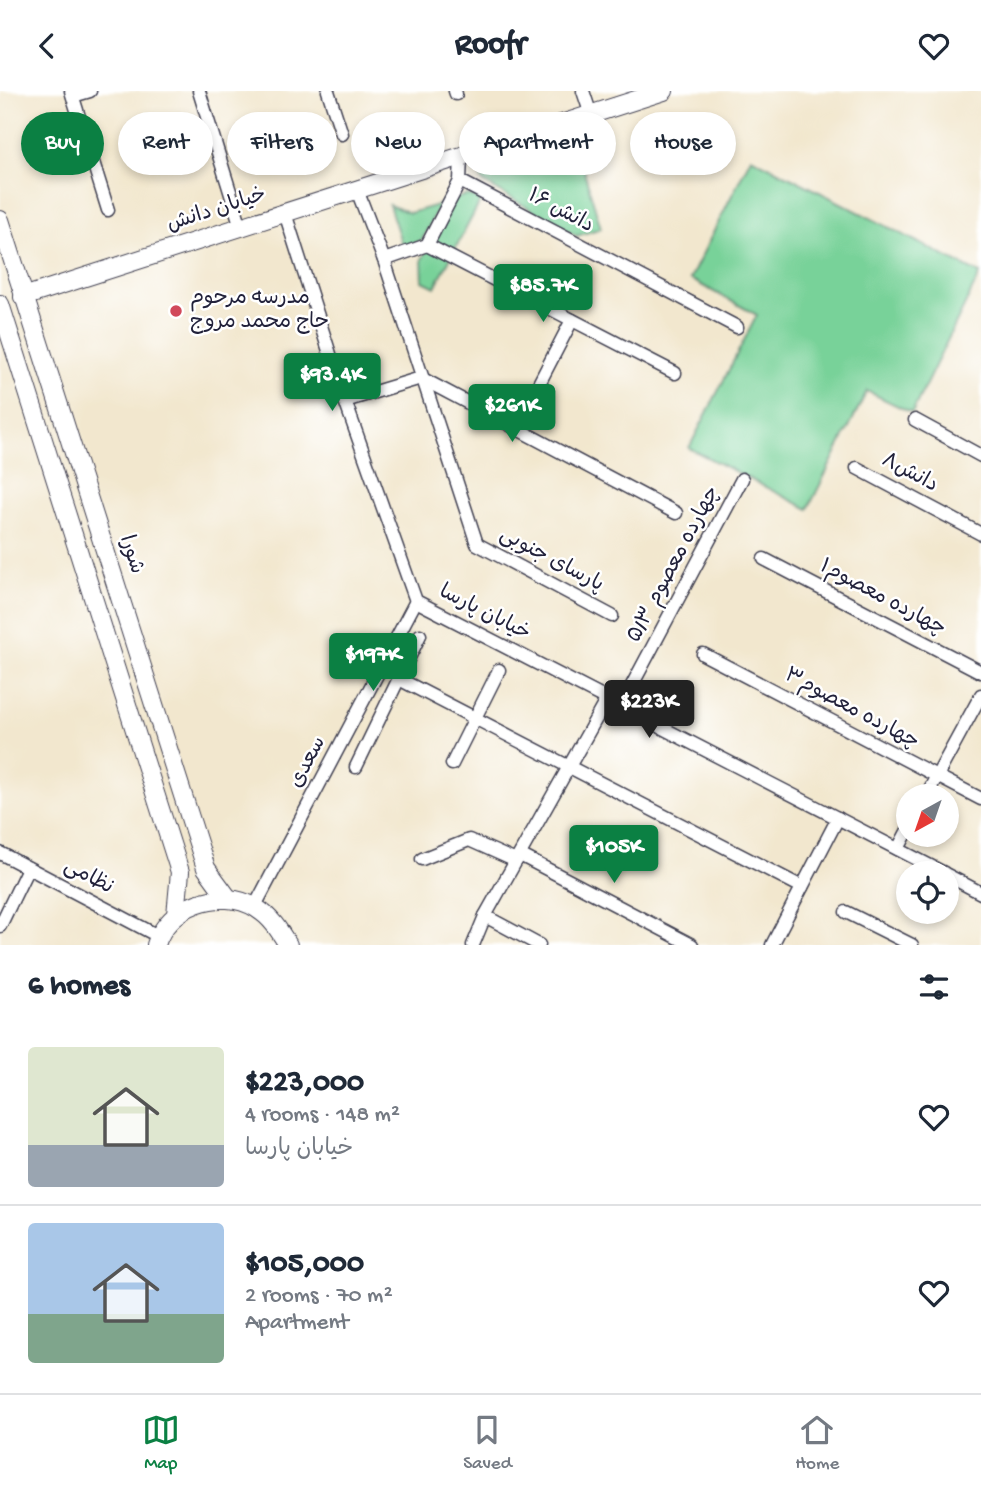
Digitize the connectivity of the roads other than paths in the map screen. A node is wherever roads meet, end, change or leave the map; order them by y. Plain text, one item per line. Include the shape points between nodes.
1 (90, 91) edge
2 (199, 91) edge
3 (328, 91) edge
4 (583, 91) edge
5 (664, 91) edge
6 (72, 94) edge
7 (590, 112) edge
8 (600, 112) edge
9 (342, 134) dead end
10 (459, 157) edge
11 (460, 175) edge
12 (460, 181) junction
13 (357, 190) junction
14 (108, 210) dead end
15 (285, 213) junction
16 (0, 220) edge
17 (241, 227) junction
18 (426, 245) junction
19 (384, 260) junction
20 (23, 297) junction
21 (0, 304) edge
22 (572, 320) junction
23 (737, 327) dead end
24 (675, 373) dead end
25 (421, 378) junction
26 (345, 401) junction
27 (915, 420) dead end
28 (516, 428) junction
29 (981, 456) edge
30 (857, 468) dead end
31 (742, 479) dead end
32 (676, 513) dead end
33 (981, 534) edge
34 (764, 559) dead end
35 (416, 601) junction
36 (612, 616) dead end
37 (421, 635) dead end
38 (703, 654) dead end
39 (499, 670) dead end
40 (981, 672) edge
41 (398, 680) junction
42 (981, 695) edge
43 (607, 699) junction
44 (621, 706) junction
45 (474, 718) junction
46 (452, 764) dead end
47 (356, 767) dead end
48 (569, 767) junction
49 (937, 776) junction
50 (933, 784) edge
51 (981, 799) edge
52 (838, 818) junction
53 (898, 849) joint
54 (0, 853) edge
55 (518, 858) junction
56 (422, 859) dead end
57 (921, 861) edge
58 (28, 868) junction
59 (206, 868) junction
60 (180, 874) junction
61 (959, 881) edge
62 (802, 887) junction
63 (981, 893) edge
64 (228, 898) junction
65 (254, 907) junction
66 (846, 912) dead end
67 (176, 915) junction
68 (485, 916) junction
69 (0, 926) edge
70 (157, 941) edge
71 (288, 945) edge
72 (473, 945) edge
73 (539, 945) edge
74 (692, 945) edge
75 (772, 945) edge
76 (912, 945) edge

1 - 6 street
2 - 17 street
3 - 9 street
4 - 7 street
5 - 8 street, خیابان دانش
6 - 14 street
10 - 13 street, خیابان دانش
11 - 12 street
12 - 18 street
12 - 23 street, دانش ۱۶
13 - 15 street, خیابان دانش
13 - 19 street, پارسای جنوبی
15 - 17 street, خیابان دانش
15 - 26 street, خیابان پارسا
16 - 20 street, شورا
17 - 20 street, خیابان دانش
18 - 19 street
18 - 22 street
19 - 25 street, پارسای جنوبی
20 - 59 street, شورا
21 - 60 street
22 - 24 street
22 - 28 street
25 - 26 street
25 - 28 street
25 - 36 street, پارسای جنوبی via 477,544
26 - 35 street, خیابان پارسا
27 - 29 street
28 - 32 street
30 - 33 street, دانش۸
31 - 44 street, چهارده معصوم ۵/۳
34 - 40 street, چهارده معصوم۱
35 - 43 street, خیابان پارسا
35 - 65 street, سعدی
37 - 41 street
38 - 49 street, چهارده معصوم۳
39 - 45 street
41 - 45 street
41 - 47 street
42 - 49 street
43 - 44 street, خیابان پارسا
43 - 48 street
44 - 52 street, خیابان پارسا
45 - 46 street
45 - 48 street
48 - 55 street
48 - 62 street
49 - 50 street
49 - 51 street, چهارده معصوم۳
52 - 53 street, خیابان پارسا
52 - 62 street
53 - 57 street, خیابان پارسا
54 - 58 street, نظامی
55 - 56 street via 469,840
55 - 68 street
55 - 74 street
58 - 69 street
58 - 70 street, نظامی
59 - 60 street via 187,877
59 - 64 street, شورا
60 - 67 street
61 - 63 street, خیابان پارسا
62 - 75 street
64 - 65 street
64 - 67 street via 200,901
65 - 71 street via 276,924
66 - 76 street
67 - 70 street
68 - 72 street
68 - 73 street

